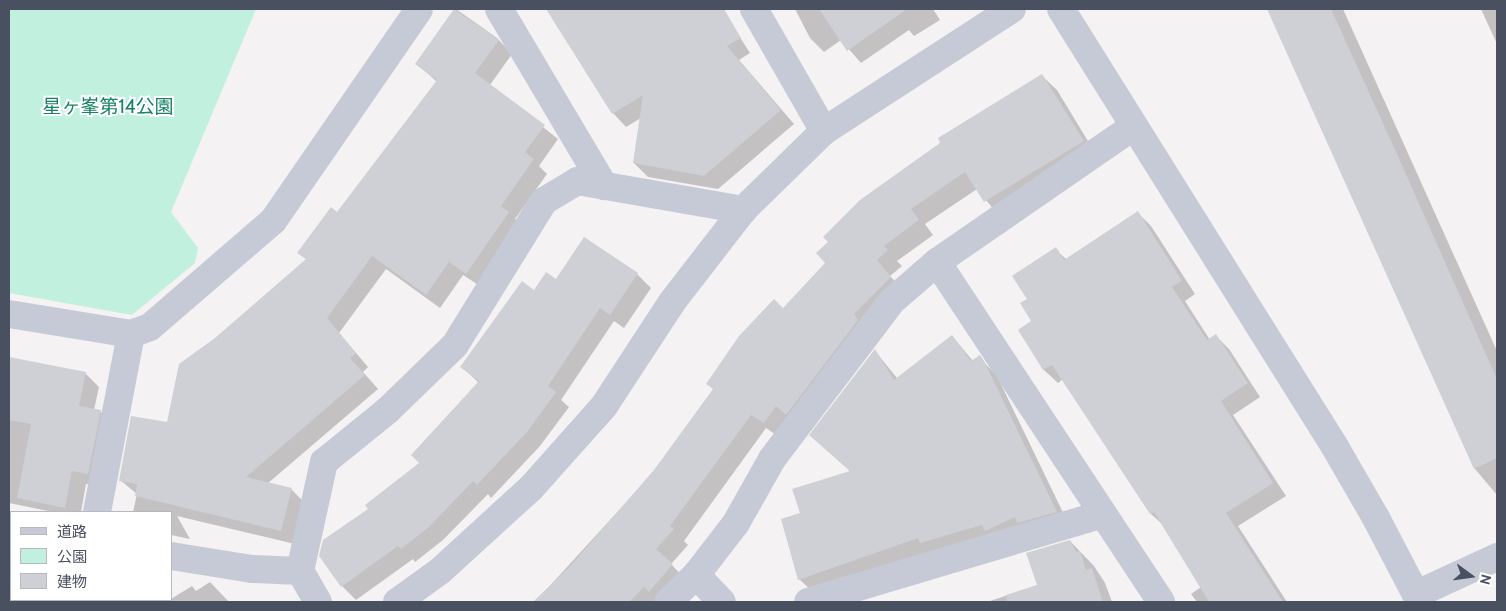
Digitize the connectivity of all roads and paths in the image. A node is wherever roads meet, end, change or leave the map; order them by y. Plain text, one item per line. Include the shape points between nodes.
1 (419, 9) edge
2 (499, 9) edge
3 (754, 9) edge
4 (1061, 9) edge
5 (994, 13) edge
6 (1134, 126) junction
7 (824, 131) junction
8 (604, 186) junction
9 (743, 210) junction
10 (937, 262) junction
11 (9, 314) edge
12 (131, 334) junction
13 (97, 511) edge
14 (1102, 514) junction
15 (172, 556) edge
16 (1497, 557) edge
17 (300, 572) junction
18 (696, 575) junction
19 (1418, 598) edge
20 (318, 602) edge
21 (396, 602) edge
22 (668, 602) edge
23 (722, 602) edge
24 (808, 602) edge
25 (1161, 602) edge

1 - 12 street via 273,221 150,327
2 - 8 street
3 - 7 street
4 - 6 street
5 - 7 street
6 - 10 street
6 - 19 street via 1335,447
7 - 9 street
8 - 9 street
8 - 17 street via 577,181 544,201 455,345 388,410 324,462
9 - 21 street via 672,302 604,406 578,436 524,494 440,571
10 - 14 street
10 - 18 street via 892,301 772,459 736,523
11 - 12 street
12 - 13 street
14 - 24 street
14 - 25 street
15 - 17 street via 252,569
16 - 19 street
17 - 20 street
18 - 22 street
18 - 23 street

